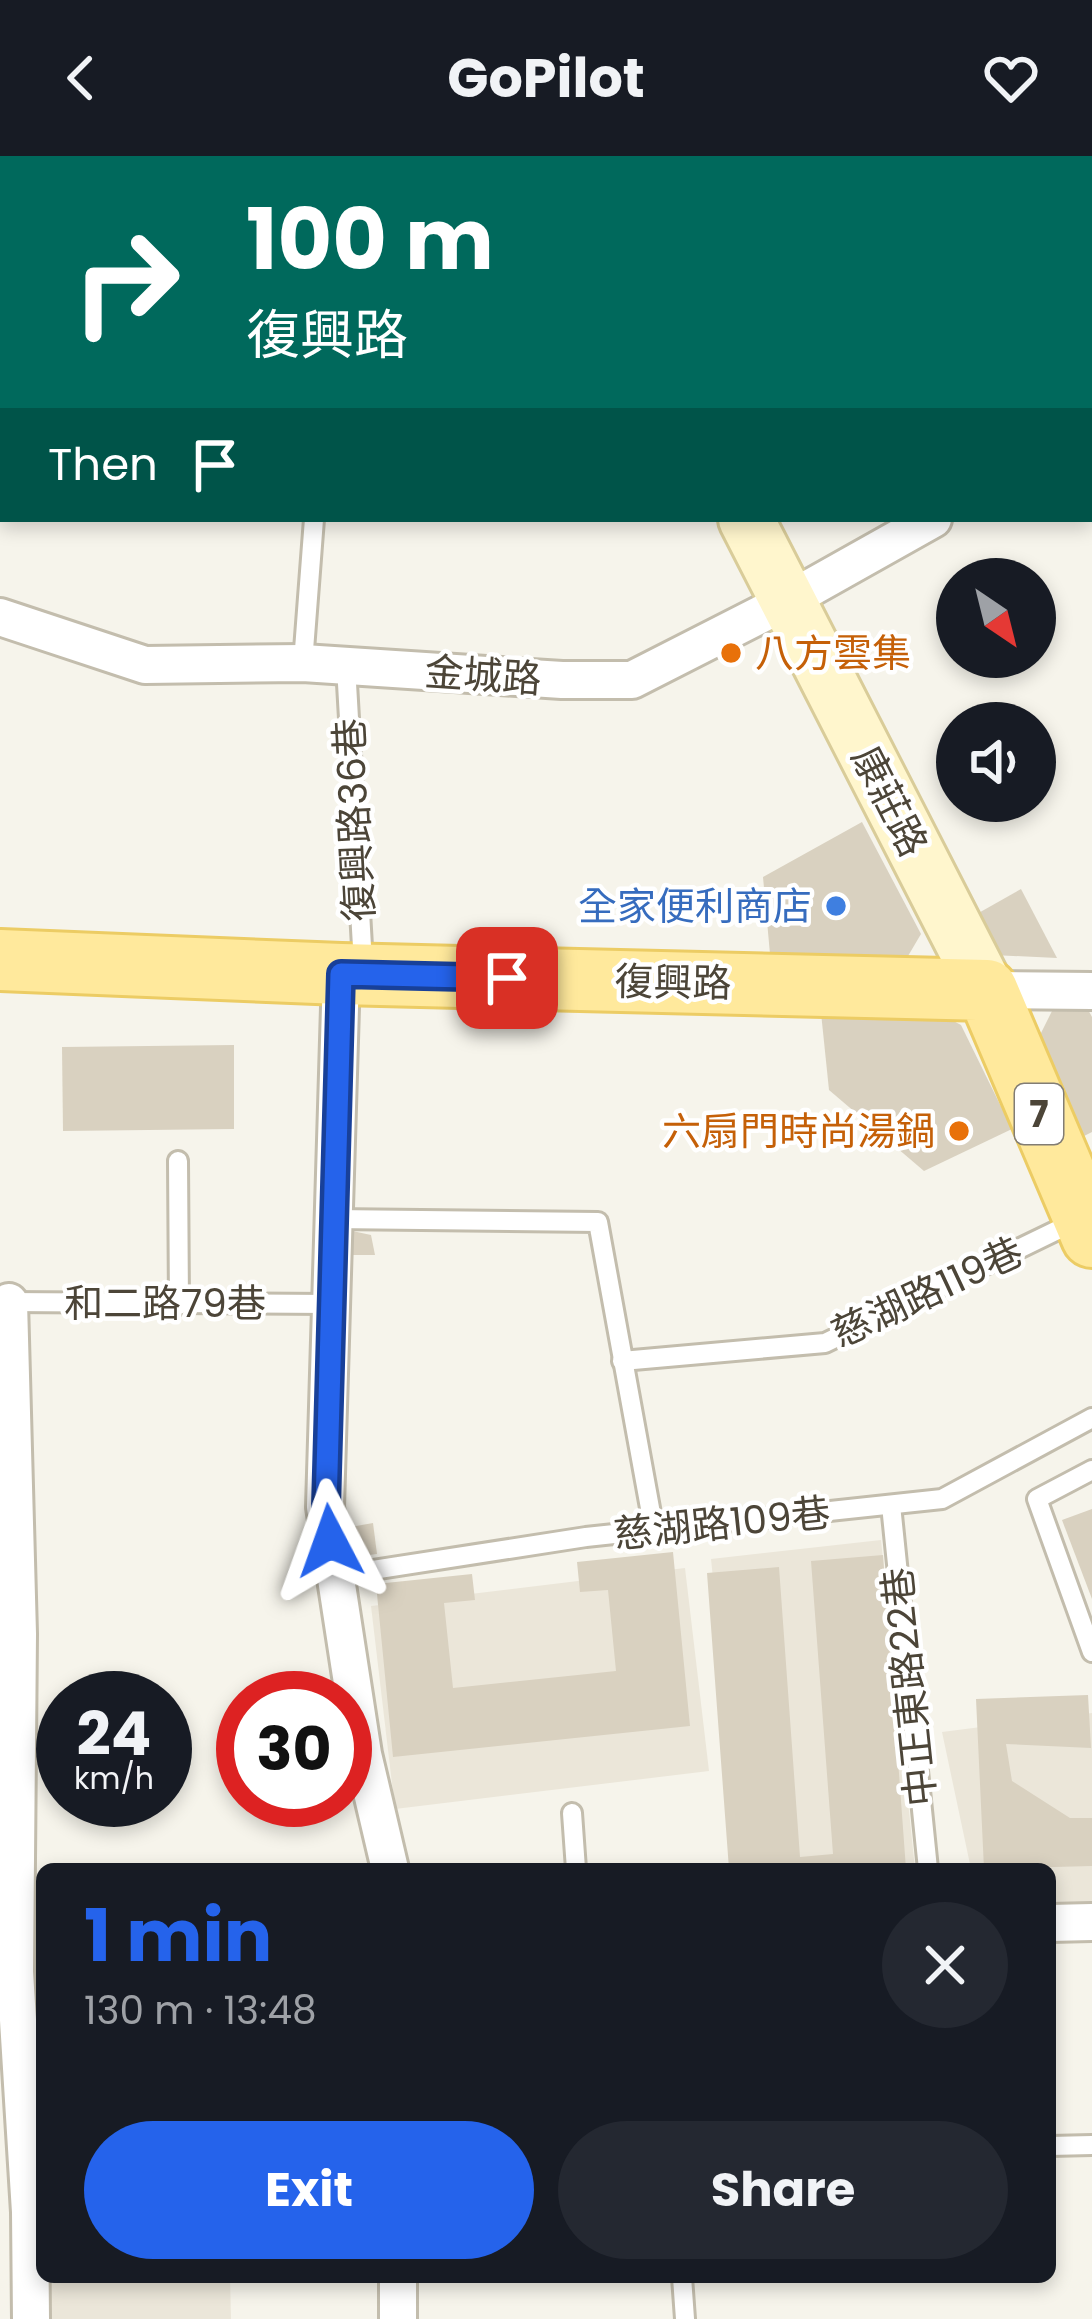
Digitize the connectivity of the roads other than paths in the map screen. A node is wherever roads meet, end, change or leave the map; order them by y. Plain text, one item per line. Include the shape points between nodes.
1 (314, 522) edge
2 (748, 522) edge
3 (928, 522) edge
4 (787, 601) junction
5 (0, 617) edge
6 (303, 663) junction
7 (346, 666) junction
8 (0, 960) edge
9 (352, 974) junction
10 (987, 990) junction
11 (1092, 991) edge
12 (178, 1161) dead end
13 (333, 1219) junction
14 (1087, 1227) edge
15 (5, 1302) edge
16 (330, 1304) junction
17 (179, 1305) junction
18 (622, 1361) junction
19 (1092, 1418) edge
20 (1092, 1470) edge
21 (891, 1504) junction
22 (654, 1530) junction
23 (334, 1576) junction
24 (9, 1634) edge
25 (1092, 1652) edge
26 (572, 1813) dead end
27 (389, 1863) edge
28 (576, 1863) edge
29 (927, 1863) edge
30 (1092, 1922) edge
31 (1056, 1923) edge
32 (29, 1971) edge
33 (1092, 2145) edge
34 (1056, 2146) edge
35 (36, 2212) edge
36 (398, 2283) edge
37 (682, 2283) edge
38 (31, 2319) edge
39 (398, 2319) edge
40 (685, 2319) edge

1 - 6 lane
2 - 4 street, 康莊路
3 - 4 street, 金城路
4 - 7 street, 金城路 via 632,680
4 - 10 street, 康莊路
5 - 6 street, 金城路 via 145,665
6 - 7 street, 金城路
7 - 9 lane, 復興路36巷
8 - 9 main road, 復興路
9 - 10 main road, 復興路
9 - 13 street
10 - 11 street
10 - 14 main road, 7
12 - 17 lane
13 - 16 street
13 - 18 lane via 598,1222
14 - 18 lane, 慈湖路119巷 via 825,1343
15 - 17 lane, 和二路79巷
15 - 24 street
16 - 17 lane, 和二路79巷
16 - 23 street via 326,1507
18 - 22 lane
19 - 21 lane, 慈湖路109巷 via 942,1499
20 - 25 lane via 1037,1499
21 - 22 lane, 慈湖路109巷
21 - 29 lane, 中正東路22巷
22 - 23 lane, 慈湖路109巷
23 - 27 street
24 - 32 street
26 - 28 lane
30 - 31 street
32 - 35 street
33 - 34 lane
35 - 38 street
36 - 39 street
37 - 40 lane

